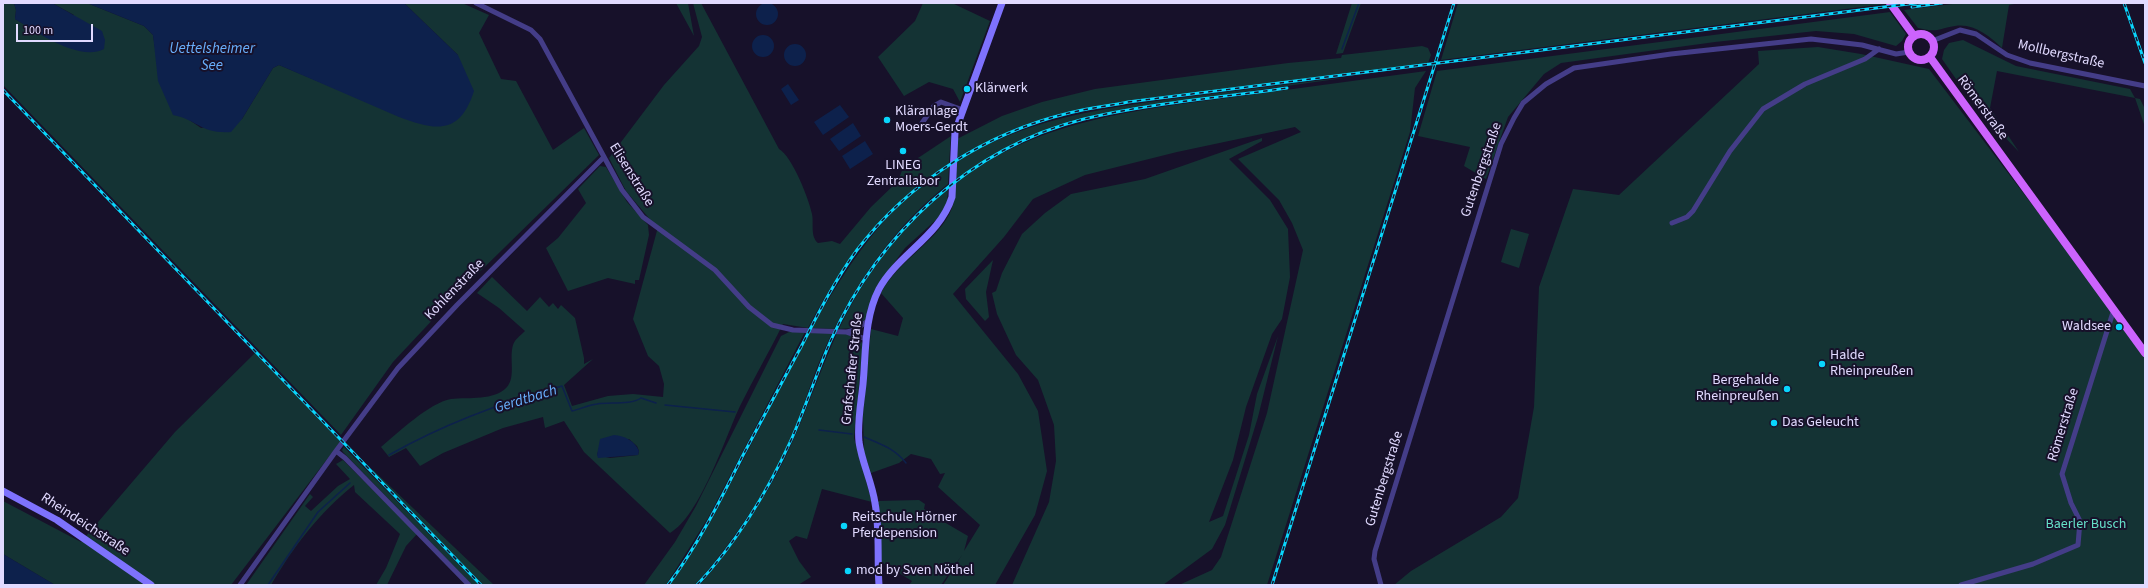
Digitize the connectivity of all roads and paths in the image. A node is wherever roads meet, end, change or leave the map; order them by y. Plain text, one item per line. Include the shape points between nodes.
1 (476, 3) edge
2 (1002, 3) edge
3 (1890, 3) edge
4 (1914, 36) junction
5 (1932, 40) junction
6 (1879, 49) junction
7 (1909, 52) junction
8 (1930, 57) junction
9 (2145, 86) edge
10 (962, 110) junction
11 (922, 123) dead end
12 (604, 157) junction
13 (1672, 223) dead end
14 (2114, 309) junction
15 (870, 319) junction
16 (846, 332) junction
17 (866, 339) junction
18 (2145, 353) edge
19 (336, 450) junction
20 (3, 492) edge
21 (151, 585) edge
22 (240, 585) edge
23 (469, 585) edge
24 (879, 585) edge
25 (1381, 585) edge
26 (1961, 585) edge

1 - 12 street, Elisenstraße via 531,30 538,36
2 - 10 main road, Grafschafter Straße
3 - 4 main road
4 - 5 main road via 1926,35
4 - 7 main road via 1909,41
5 - 8 main road via 1934,48
5 - 9 street, Mollbergstraße via 1960,30 1976,34 2006,55
6 - 7 street, Gutenbergstraße via 1896,54
6 - 13 street via 1865,59 1805,84 1763,109 1730,151 1693,211 1687,217
6 - 25 street, Gutenbergstraße via 1811,38 1574,68 1546,84 1523,104 1501,144 1375,551 1374,559
7 - 8 main road via 1918,60
8 - 14 main road, Römerstraße
10 - 11 street via 941,102 934,106
10 - 15 main road, Grafschafter Straße via 956,132 950,204 942,220 889,274 879,289
12 - 16 street, Elisenstraße via 622,190 643,217 715,270 762,318 783,328
12 - 19 street, Kohlenstraße via 398,368
14 - 18 main road, Römerstraße
14 - 26 street, Römerstraße via 2062,474 2080,521 2078,545 2033,564
15 - 16 street, Elisenstraße via 855,330
15 - 17 main road, Grafschafter Straße
16 - 17 street, Elisenstraße
17 - 24 main road, Grafschafter Straße via 858,430 875,502
19 - 22 street, Kohlenstraße
19 - 23 street
20 - 21 main road, Rheindeichstraße via 56,520

